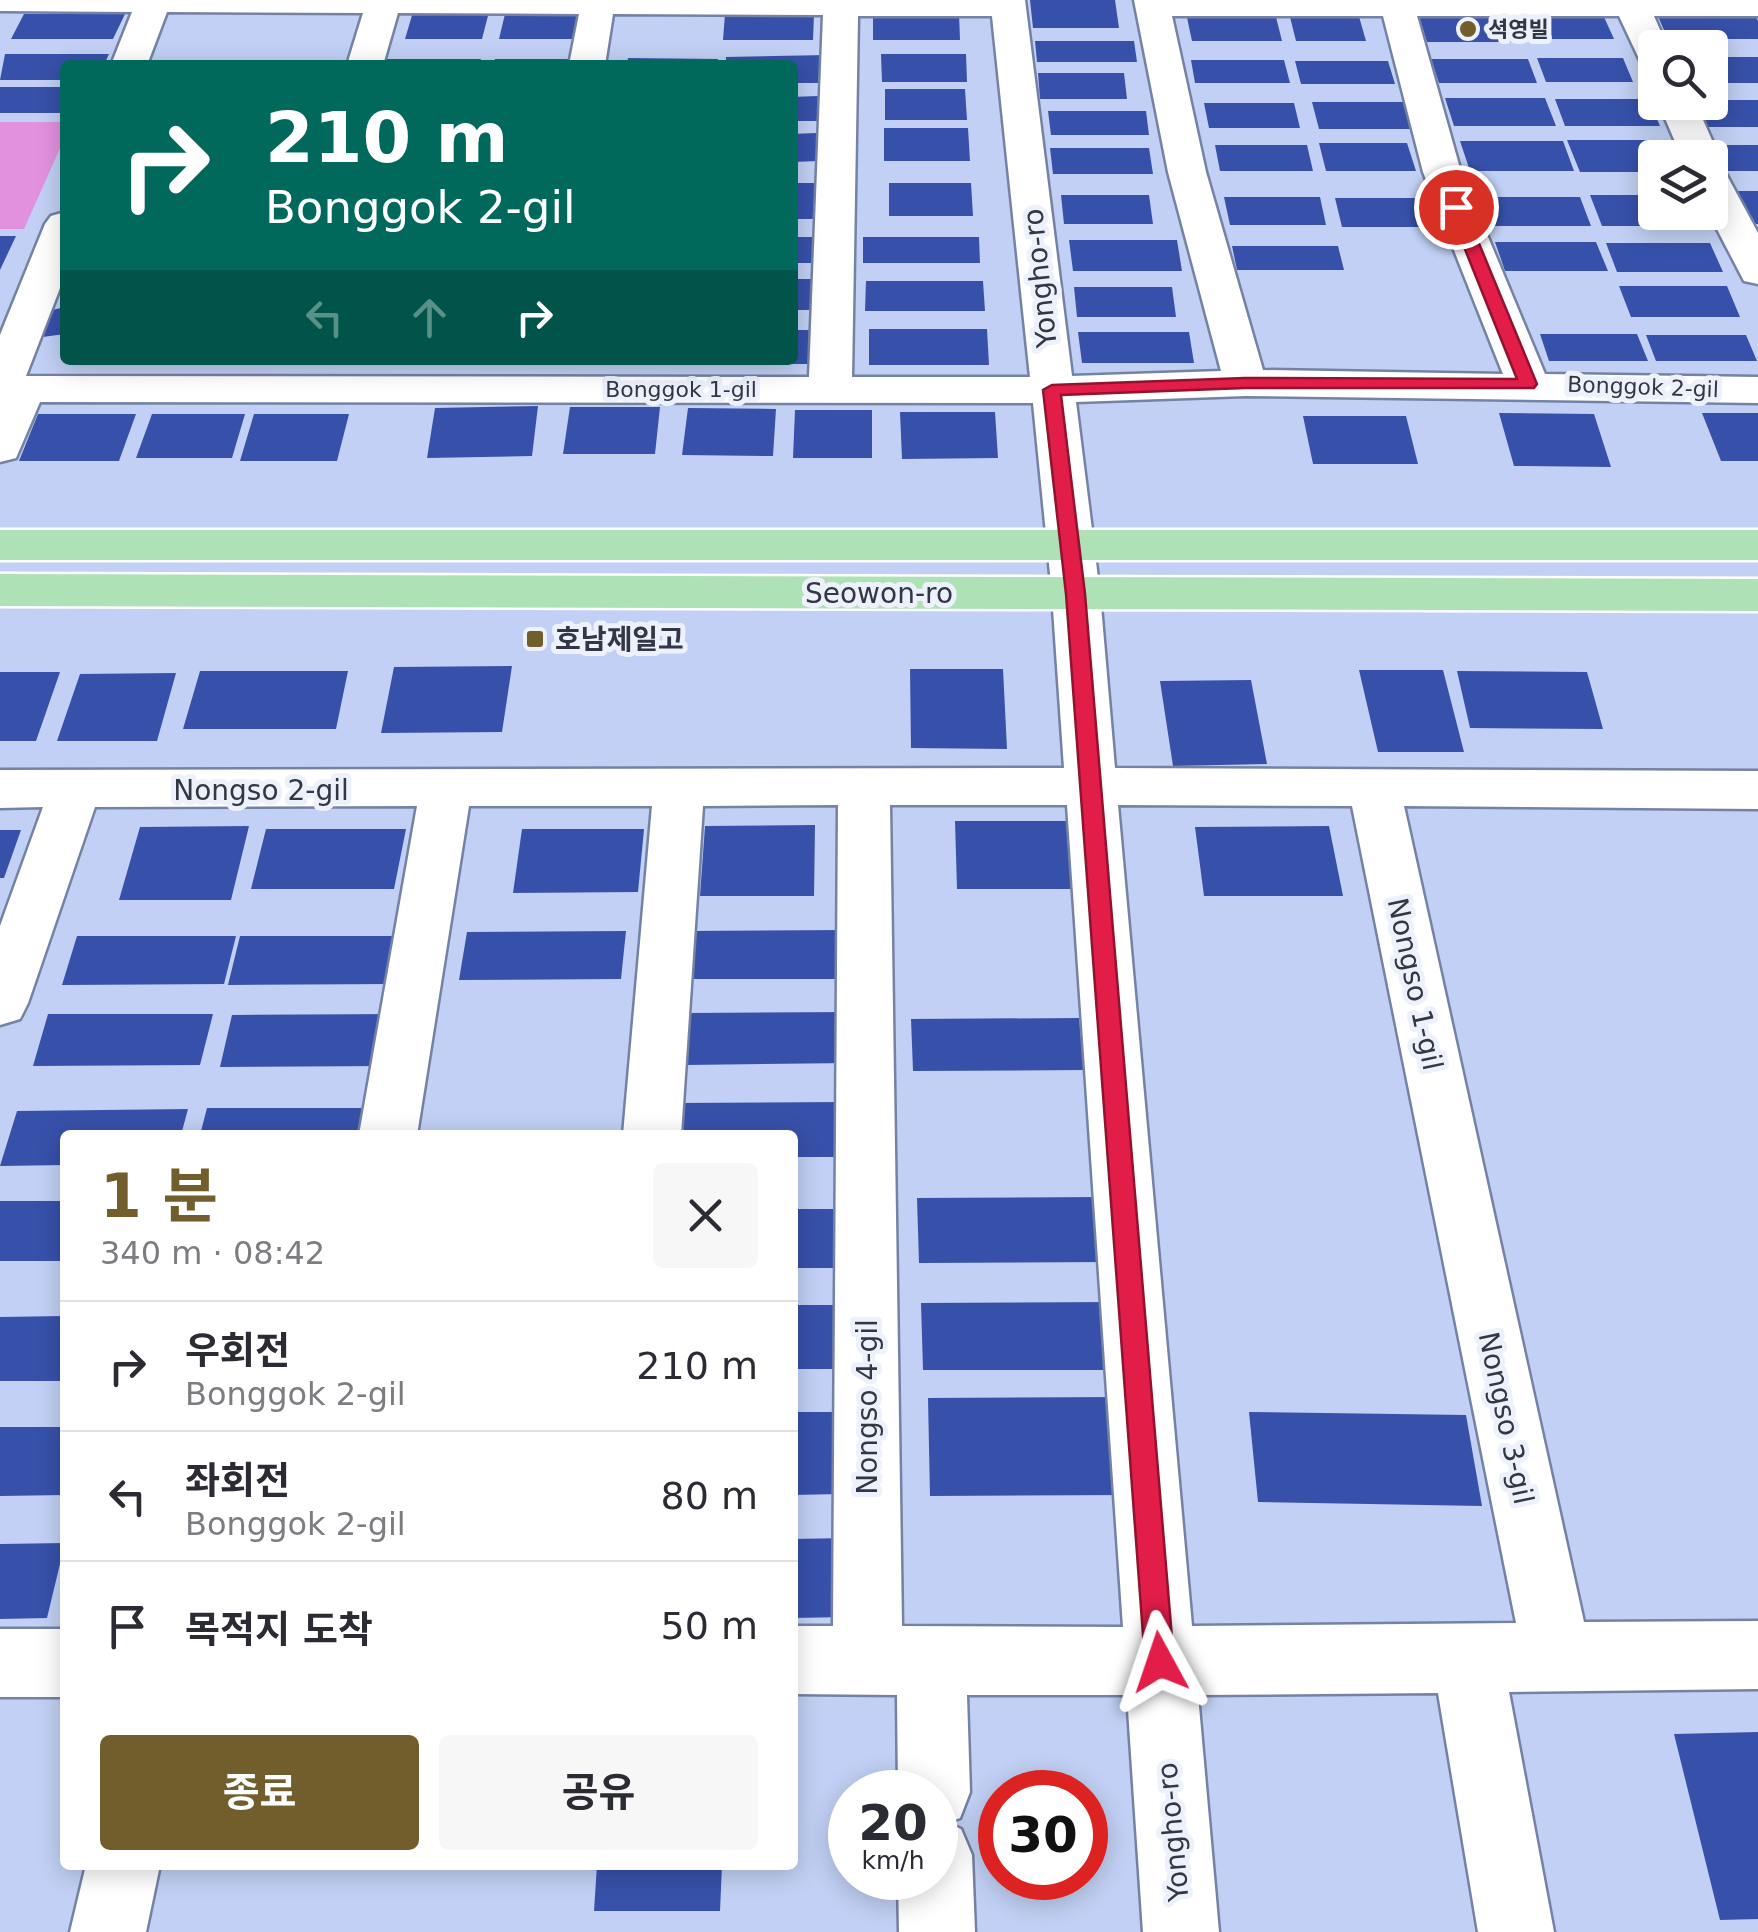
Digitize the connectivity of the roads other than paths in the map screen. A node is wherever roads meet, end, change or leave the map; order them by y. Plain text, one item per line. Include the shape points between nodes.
1 (0, 1) edge
2 (154, 1) edge
3 (384, 2) edge
4 (1630, 2) edge
5 (1009, 3) edge
6 (1151, 3) edge
7 (598, 4) junction
8 (841, 4) junction
9 (1397, 5) junction
10 (1758, 6) edge
11 (1643, 30) edge
12 (130, 60) edge
13 (367, 60) edge
14 (589, 60) edge
15 (1728, 213) edge
16 (60, 237) edge
17 (1758, 272) edge
18 (271, 374) edge
19 (535, 375) edge
20 (1245, 383) junction
21 (1528, 384) junction
22 (0, 388) edge
23 (830, 390) junction
24 (1052, 390) junction
25 (1758, 390) edge
26 (0, 448) edge
27 (1758, 545) edge
28 (0, 546) edge
29 (1073, 569) junction
30 (0, 590) edge
31 (1758, 595) edge
32 (864, 786) junction
33 (1090, 786) junction
34 (679, 787) junction
35 (1374, 788) junction
36 (446, 789) junction
37 (0, 790) edge
38 (1758, 790) edge
39 (75, 792) junction
40 (0, 1003) edge
41 (391, 1116) edge
42 (652, 1130) edge
43 (1456, 1180) joint
44 (1758, 1655) edge
45 (1466, 1656) junction
46 (1557, 1656) junction
47 (899, 1659) junction
48 (798, 1660) edge
49 (1160, 1662) junction
50 (60, 1663) edge
51 (0, 1664) edge
52 (928, 1770) edge
53 (121, 1870) edge
54 (936, 1900) edge
55 (108, 1932) edge
56 (937, 1932) edge
57 (1182, 1932) edge
58 (1516, 1932) edge

1 - 2 street
2 - 3 street
2 - 12 street
3 - 7 street
3 - 13 street
4 - 9 street
4 - 10 street
4 - 11 street
5 - 8 street
5 - 24 street, Yongho-ro
6 - 9 street
6 - 20 street via 1187,172
7 - 8 street
7 - 14 street
8 - 23 street
9 - 21 street, Bonggok 2-gil via 1442,172
15 - 17 street
16 - 22 street
18 - 19 street, Bonggok 1-gil
18 - 22 street, Bonggok 1-gil
19 - 23 street, Bonggok 1-gil
20 - 21 street, Bonggok 2-gil
20 - 24 street, Bonggok 2-gil
21 - 25 street, Bonggok 2-gil
22 - 26 street via 20,398
23 - 24 street, Bonggok 1-gil
24 - 29 street, Yongho-ro
27 - 29 main road, Seowon-ro
28 - 29 main road, Seowon-ro
29 - 30 main road, Seowon-ro
29 - 31 main road, Seowon-ro
29 - 33 street, Yongho-ro
32 - 33 street, Nongso 2-gil
32 - 34 street, Nongso 2-gil
32 - 47 street, Nongso 4-gil via 866,1154
33 - 35 street
33 - 49 street, Yongho-ro
34 - 36 street, Nongso 2-gil
34 - 42 street
35 - 38 street
35 - 43 street, Nongso 1-gil
36 - 39 street, Nongso 2-gil
36 - 41 street
37 - 39 street, Nongso 2-gil
39 - 40 street
43 - 46 street, Nongso 3-gil
44 - 46 street
45 - 46 street
45 - 49 street
45 - 58 street
47 - 48 street
47 - 49 street
47 - 52 street, Nongso 4-gil
49 - 57 street, Yongho-ro
50 - 51 street
53 - 55 street
54 - 56 street

